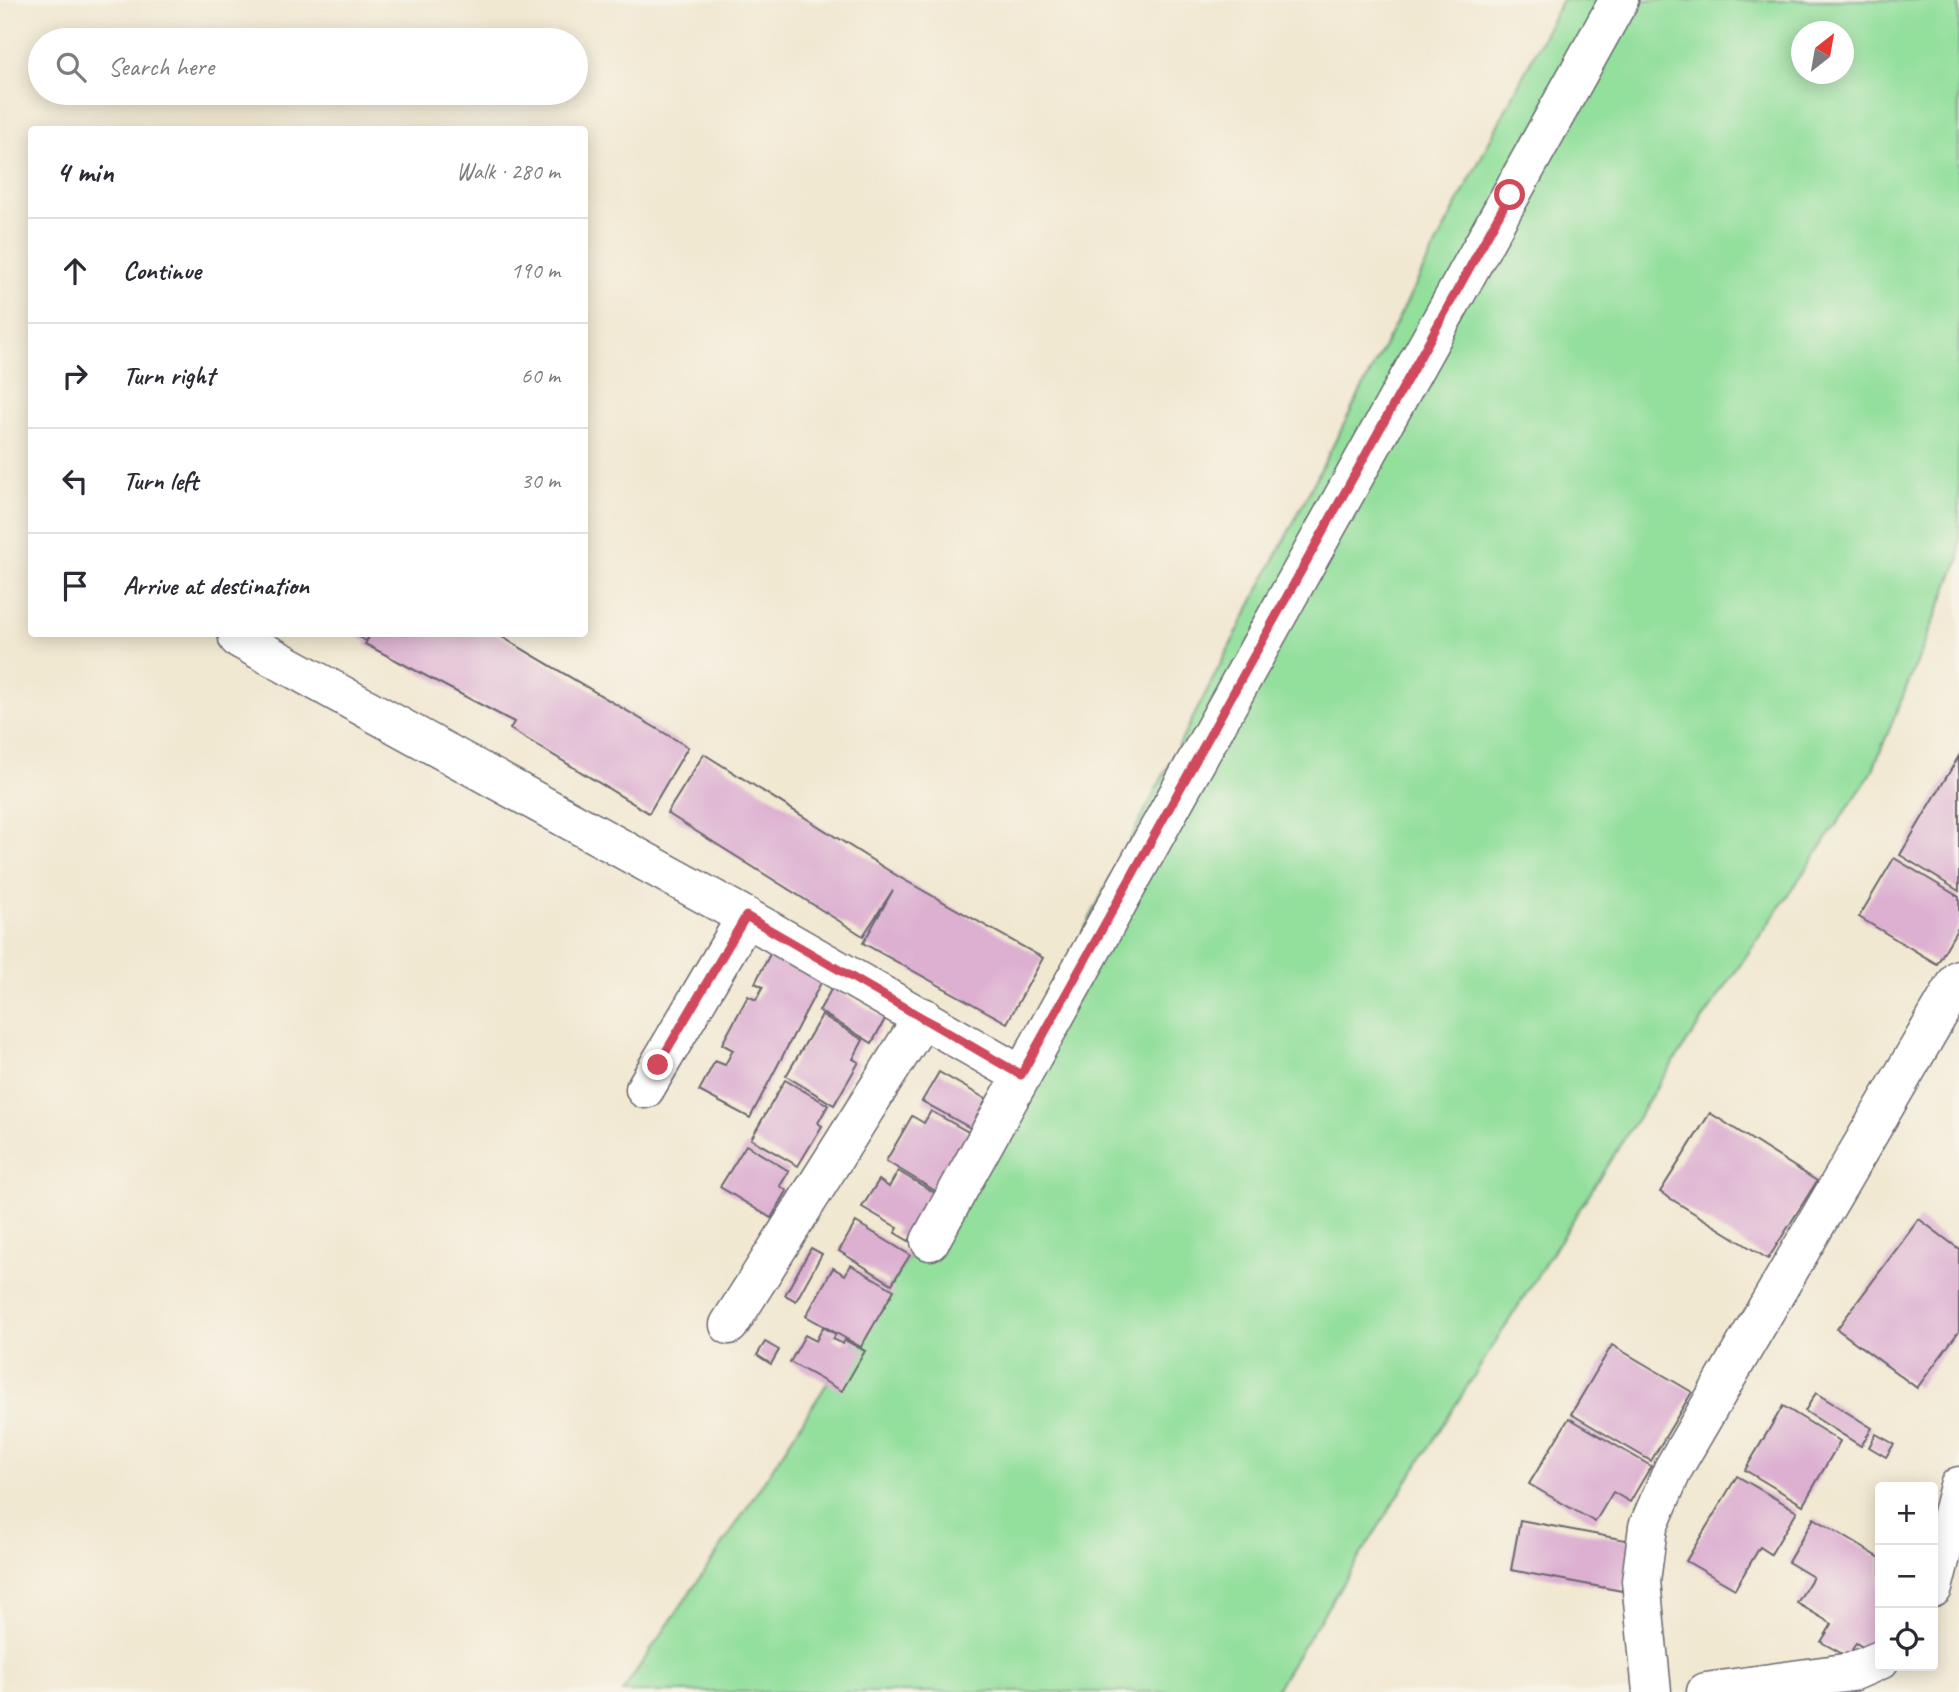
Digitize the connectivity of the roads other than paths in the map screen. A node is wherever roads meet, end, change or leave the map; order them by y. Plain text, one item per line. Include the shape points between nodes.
1 (1619, 0) edge
2 (238, 638) dead end
3 (746, 916) junction
4 (1959, 979) edge
5 (923, 1017) junction
6 (1021, 1075) junction
7 (645, 1089) dead end
8 (930, 1241) dead end
9 (729, 1325) dead end
10 (1959, 1486) edge
11 (1938, 1568) edge
12 (1875, 1662) edge
13 (1652, 1692) edge
14 (1706, 1692) edge

1 - 6 street
2 - 3 street
3 - 5 street
3 - 7 street
4 - 13 street via 1673,1469 1648,1527 1641,1581
5 - 6 street
5 - 9 street
6 - 8 street
10 - 11 street
12 - 14 street via 1852,1672

